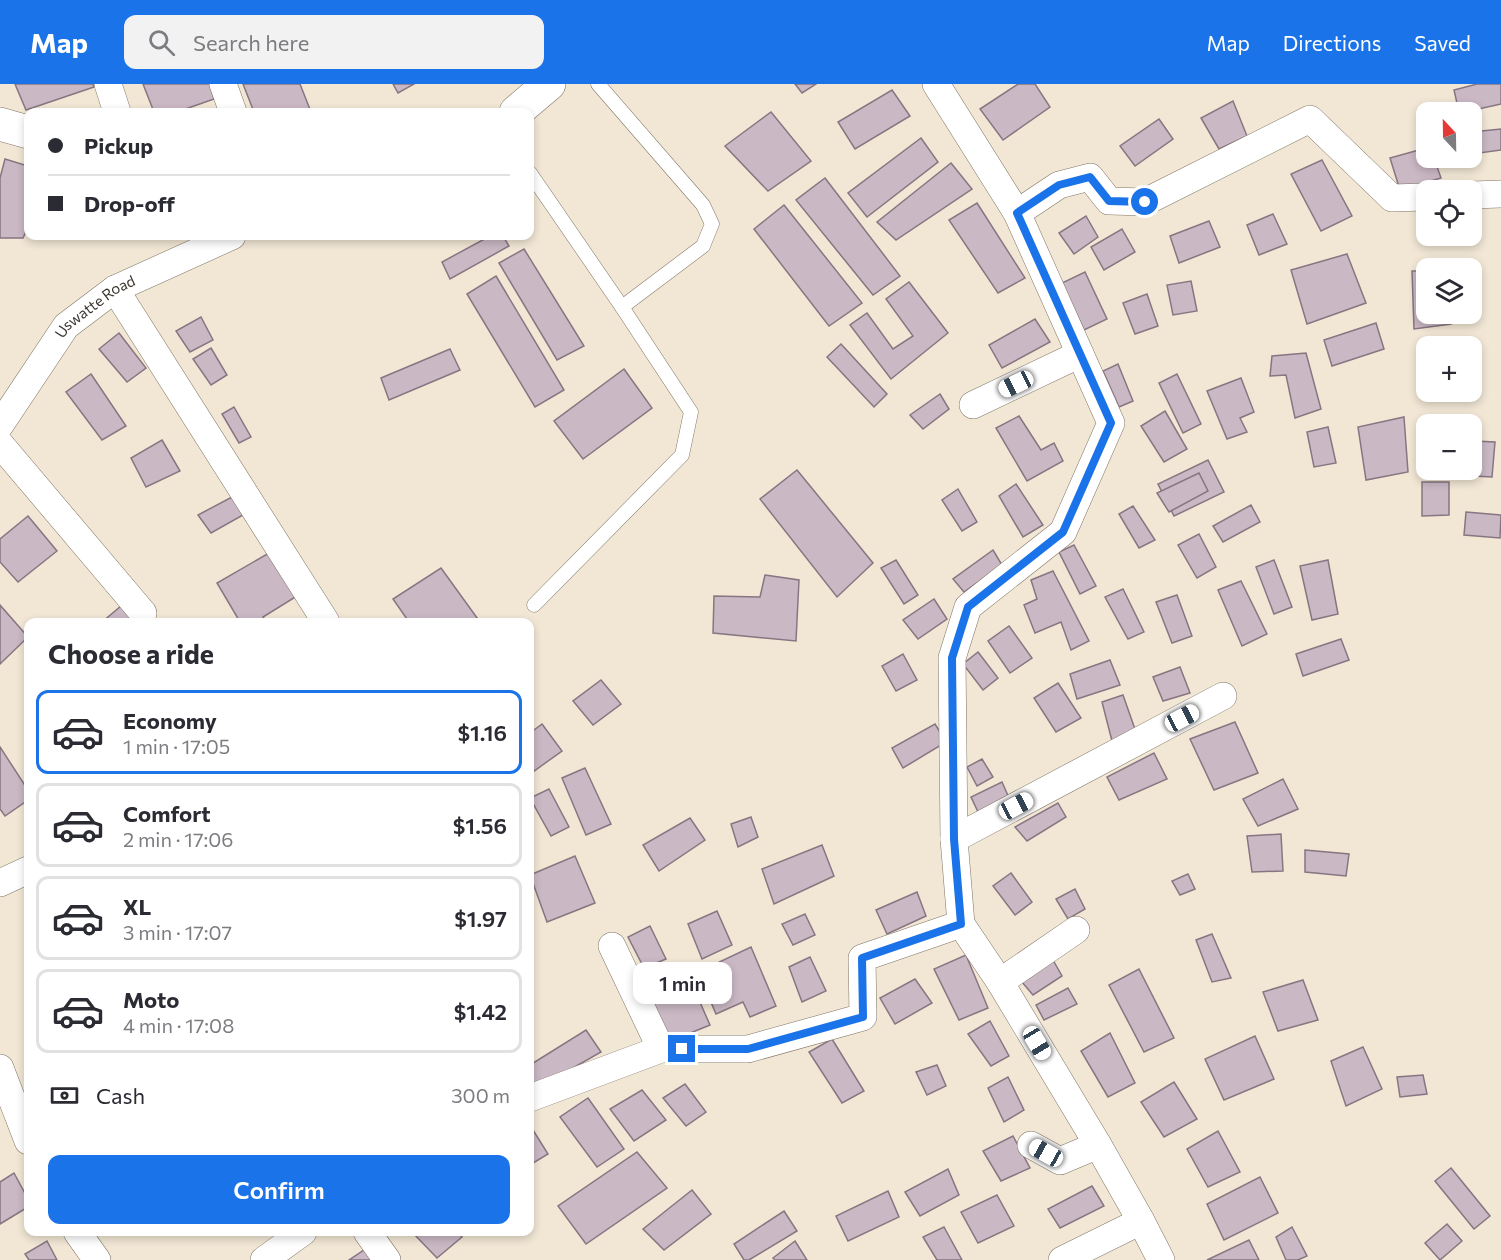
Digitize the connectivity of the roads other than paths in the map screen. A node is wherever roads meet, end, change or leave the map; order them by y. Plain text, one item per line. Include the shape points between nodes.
1 (108, 84) edge
2 (223, 84) edge
3 (549, 84) edge
4 (598, 84) edge
5 (936, 84) edge
6 (116, 108) edge
7 (232, 108) edge
8 (521, 108) edge
9 (0, 124) edge
10 (24, 131) edge
11 (534, 179) edge
12 (1501, 194) edge
13 (1482, 195) edge
14 (1416, 197) edge
15 (1017, 213) junction
16 (223, 240) edge
17 (115, 289) junction
18 (622, 307) junction
19 (1080, 354) junction
20 (973, 405) dead end
21 (0, 426) edge
22 (0, 444) edge
23 (534, 605) dead end
24 (142, 613) dead end
25 (323, 618) edge
26 (1223, 696) dead end
27 (954, 839) junction
28 (24, 872) edge
29 (0, 883) edge
30 (961, 924) junction
31 (1076, 930) dead end
32 (612, 946) dead end
33 (1000, 982) junction
34 (661, 1049) junction
35 (0, 1068) edge
36 (534, 1097) edge
37 (24, 1131) edge
38 (1031, 1145) dead end
39 (1098, 1145) junction
40 (1141, 1221) junction
41 (79, 1236) edge
42 (297, 1236) edge
43 (370, 1236) edge
44 (97, 1260) edge
45 (264, 1260) edge
46 (387, 1260) edge
47 (1062, 1260) edge
48 (1161, 1260) edge

1 - 6 street
2 - 7 street
3 - 8 street
4 - 18 lane via 703,205 712,224 703,246
5 - 15 street
9 - 10 street
11 - 18 lane
12 - 13 street
14 - 15 street via 1392,198 1310,119 1145,202 1109,201 1090,177 1059,185
15 - 19 street
16 - 17 street, Uswatte Road
17 - 21 street, Uswatte Road via 66,326
17 - 25 street
18 - 23 lane via 691,412 682,455
19 - 20 street
19 - 27 street via 1111,423 1063,532 968,607 952,658
22 - 24 street
26 - 27 street
27 - 30 street
28 - 29 street
30 - 33 street
30 - 34 street via 862,958 863,1017 748,1049
31 - 33 street
32 - 34 street
33 - 39 street
34 - 36 street
35 - 37 street
38 - 39 street via 1060,1161
39 - 40 street
40 - 47 street
40 - 48 street
41 - 44 street
42 - 45 street
43 - 46 street

